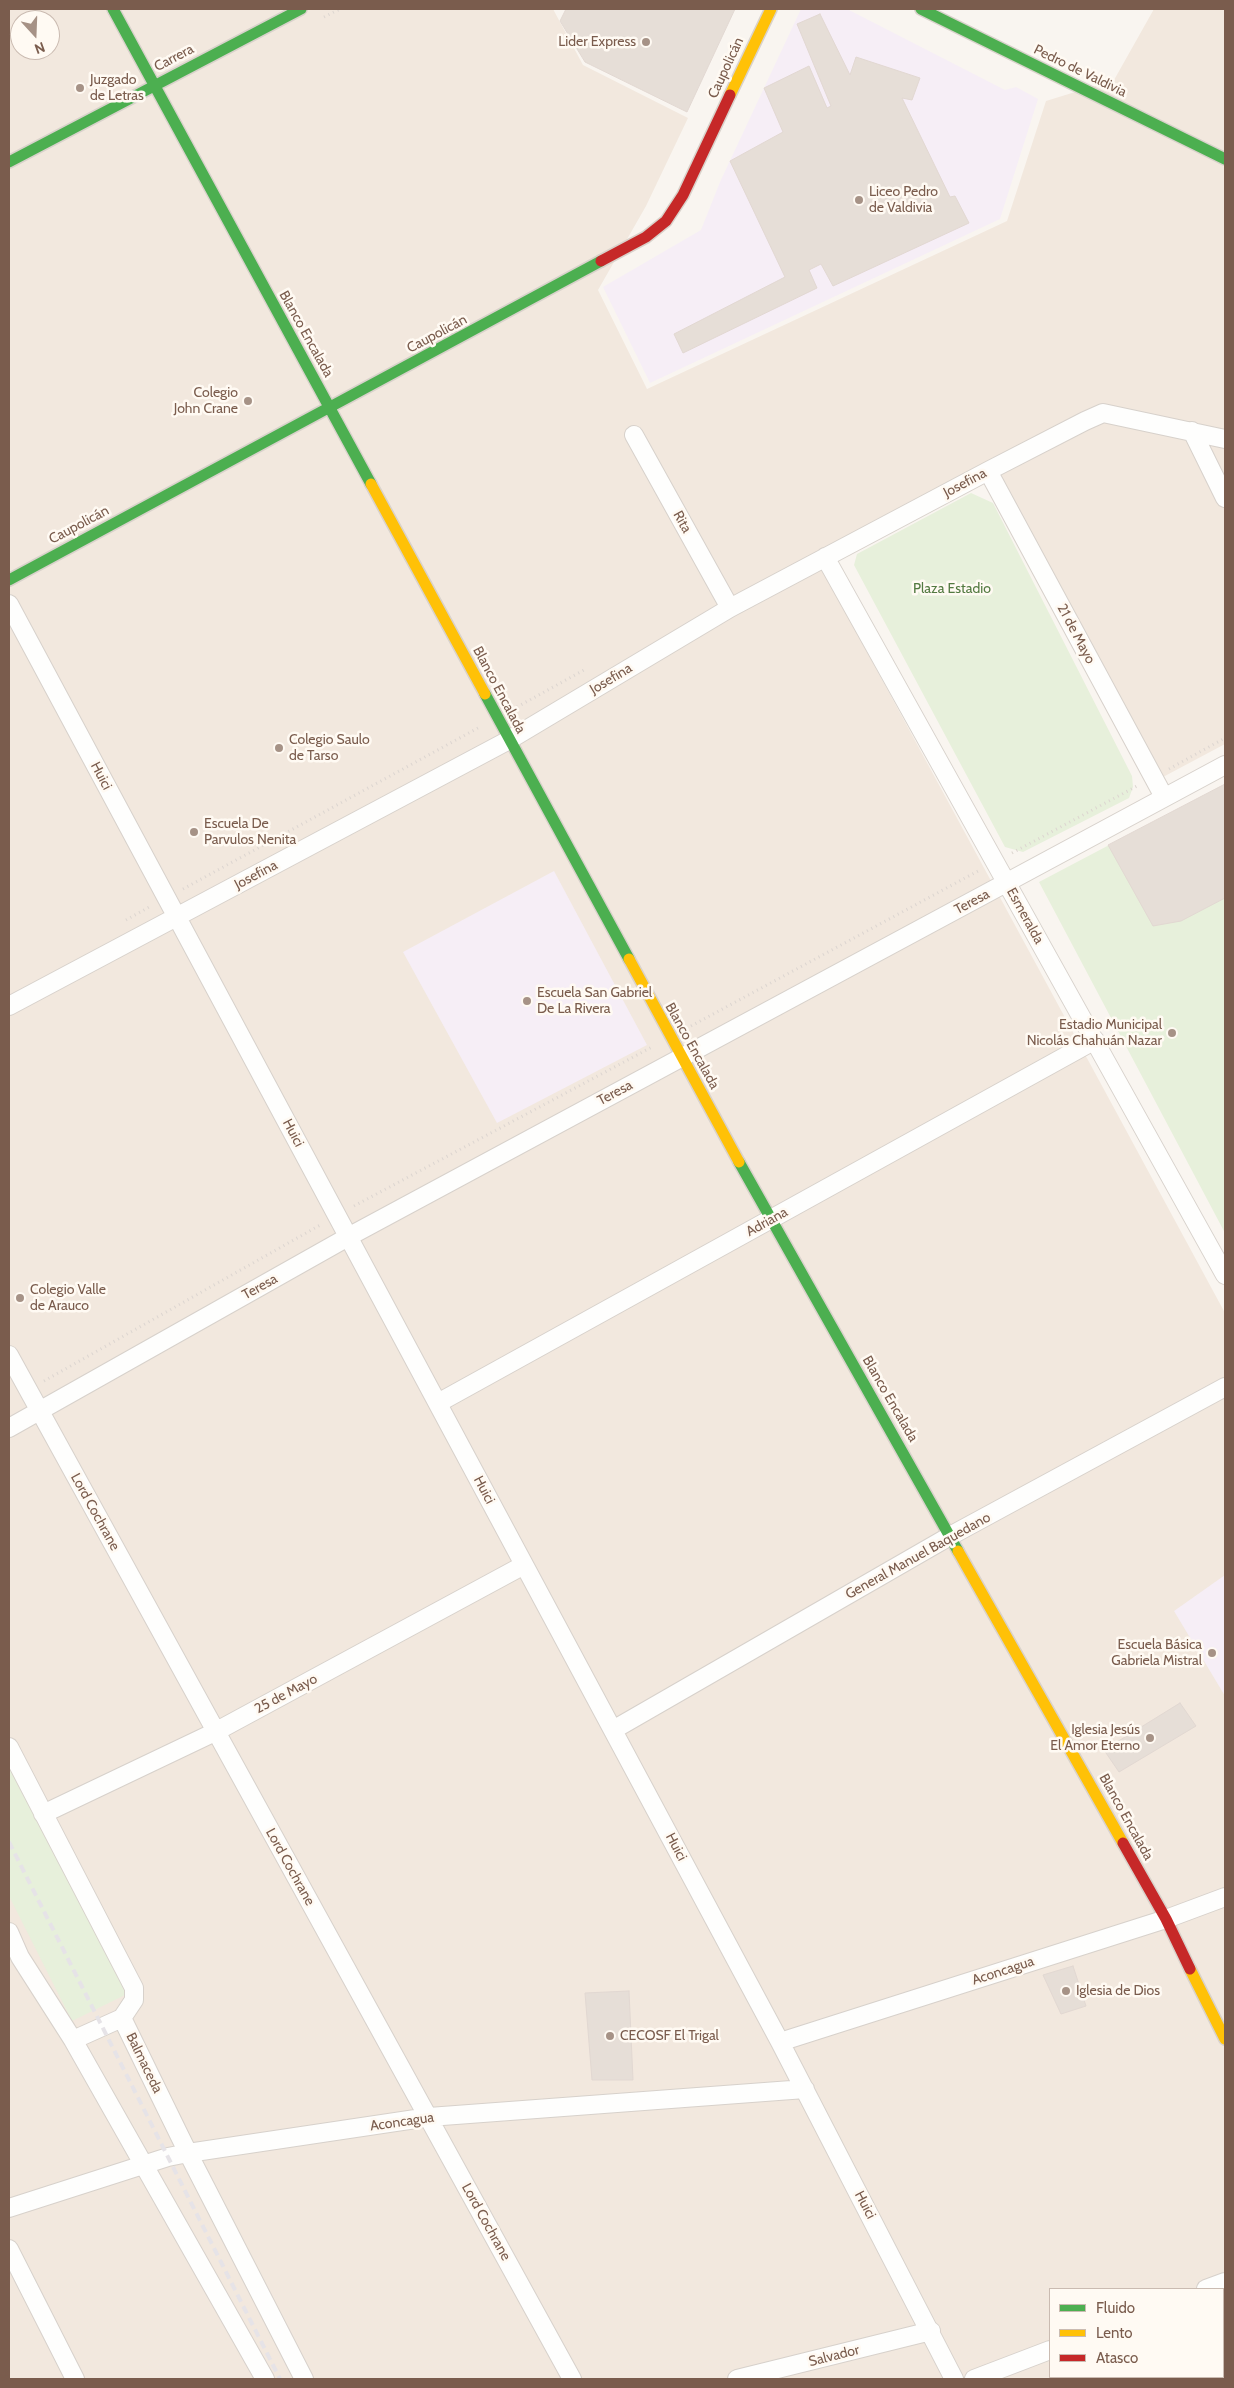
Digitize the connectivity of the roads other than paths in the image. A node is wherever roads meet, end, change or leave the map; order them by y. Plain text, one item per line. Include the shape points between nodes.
1 (113, 9) edge
2 (301, 9) edge
3 (771, 9) edge
4 (921, 9) edge
5 (154, 86) junction
6 (1225, 159) edge
7 (9, 162) edge
8 (330, 408) junction
9 (1192, 432) junction
10 (634, 435) dead end
11 (1225, 439) edge
12 (988, 471) junction
13 (1225, 498) edge
14 (825, 557) junction
15 (9, 580) edge
16 (9, 604) edge
17 (730, 608) junction
18 (509, 740) junction
19 (1225, 765) edge
20 (1164, 798) junction
21 (1007, 883) junction
22 (177, 917) junction
23 (9, 1006) edge
24 (1095, 1040) junction
25 (681, 1057) junction
26 (771, 1220) junction
27 (348, 1237) junction
28 (1225, 1275) edge
29 (9, 1355) edge
30 (1225, 1387) edge
31 (438, 1403) junction
32 (40, 1410) junction
33 (9, 1428) edge
34 (950, 1536) junction
35 (524, 1565) junction
36 (613, 1730) junction
37 (216, 1732) junction
38 (9, 1747) edge
39 (43, 1814) junction
40 (1225, 1897) edge
41 (1166, 1919) junction
42 (9, 1932) edge
43 (122, 2018) junction
44 (1225, 2039) edge
45 (73, 2040) junction
46 (780, 2042) junction
47 (804, 2090) junction
48 (429, 2117) junction
49 (188, 2153) junction
50 (144, 2165) junction
51 (9, 2208) edge
52 (9, 2249) edge
53 (1225, 2282) edge
54 (1209, 2288) edge
55 (931, 2331) junction
56 (1049, 2350) edge
57 (75, 2379) edge
58 (265, 2379) edge
59 (304, 2379) edge
60 (572, 2379) edge
61 (737, 2379) edge
62 (954, 2379) edge
63 (974, 2379) edge

1 - 5 street, Blanco Encalada
2 - 5 street, Carrera
3 - 8 street, Caupolicán via 683,195 670,216 656,230 614,256
4 - 6 street, Pedro de Valdivia
5 - 7 street, Carrera
5 - 8 street, Blanco Encalada
8 - 15 street, Caupolicán
8 - 18 street, Blanco Encalada
9 - 11 street, Josefina
9 - 12 street, Josefina via 1104,413
9 - 13 street
10 - 17 street, Rita
12 - 14 street, Josefina
12 - 20 street, 21 de Mayo
14 - 17 street, Josefina
14 - 21 street, Esmeralda
16 - 22 street, Huici
17 - 18 street, Josefina
18 - 22 street, Josefina
18 - 25 street, Blanco Encalada
19 - 20 street, Teresa
20 - 21 street, Teresa
21 - 24 street, Esmeralda
21 - 25 street, Teresa
22 - 23 street, Josefina
22 - 27 street, Huici
24 - 26 street, Adriana
24 - 28 street, Esmeralda
25 - 26 street, Blanco Encalada
25 - 27 street, Teresa
26 - 31 street, Adriana
26 - 34 street, Blanco Encalada
27 - 31 street, Huici
27 - 32 street, Teresa
29 - 32 street, Lord Cochrane
30 - 34 street, General Manuel Baquedano
31 - 35 street, Huici
32 - 33 street, Teresa
32 - 37 street, Lord Cochrane
34 - 36 street, General Manuel Baquedano
34 - 41 street, Blanco Encalada
35 - 36 street, Huici
35 - 37 street, 25 de Mayo
36 - 46 street, Huici
37 - 39 street, 25 de Mayo
37 - 48 street, Lord Cochrane
38 - 39 street, Balmaceda
39 - 43 street, Balmaceda via 134,1988 134,2000
40 - 41 street, Aconcagua
41 - 44 street, Blanco Encalada
41 - 46 street, Aconcagua
42 - 45 street via 20,1957
43 - 45 street
43 - 49 street, Balmaceda
45 - 50 street
46 - 47 street, Huici
47 - 48 street, Aconcagua
47 - 55 street, Huici
48 - 49 street, Aconcagua
48 - 60 street, Lord Cochrane
49 - 50 street, Aconcagua
49 - 59 street, Balmaceda
50 - 51 street, Aconcagua
50 - 58 street
52 - 57 street
53 - 54 street
55 - 61 street, Salvador
55 - 62 street, Huici
56 - 63 street

